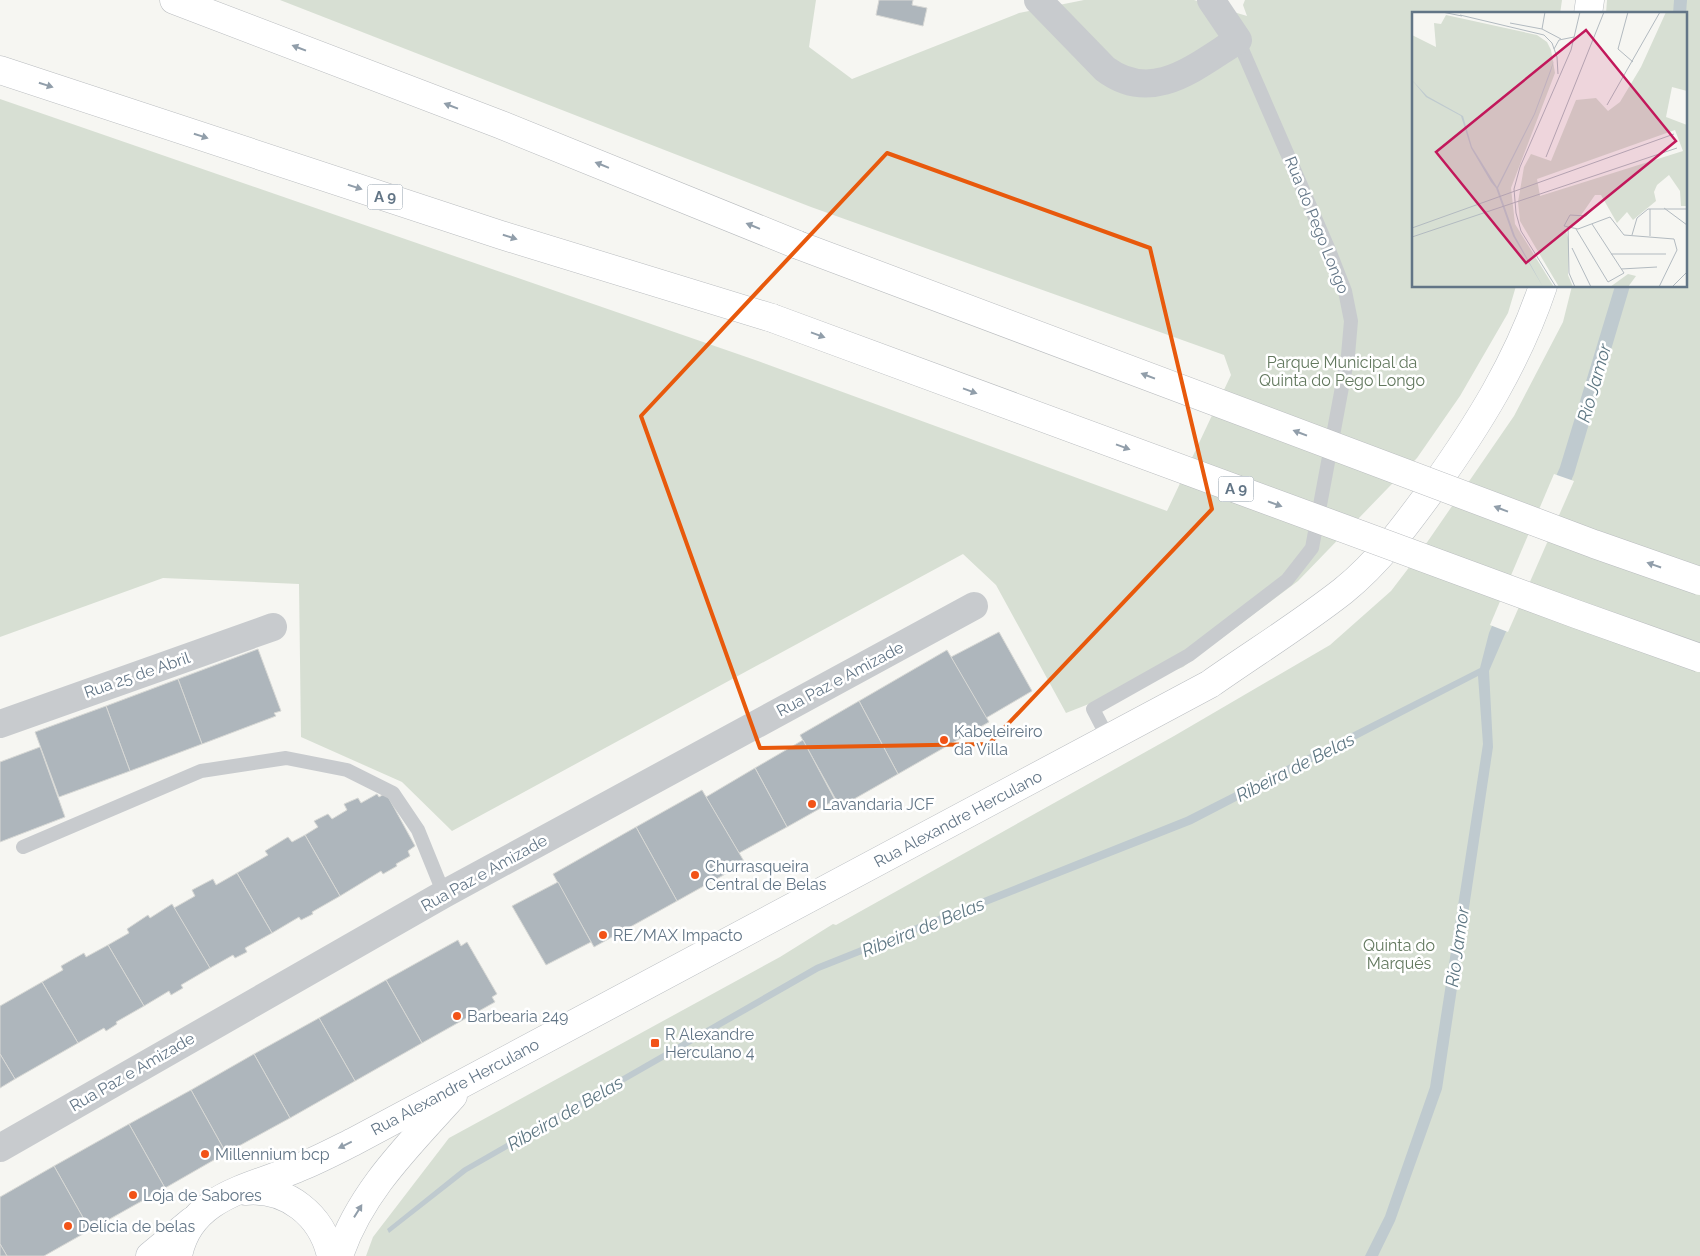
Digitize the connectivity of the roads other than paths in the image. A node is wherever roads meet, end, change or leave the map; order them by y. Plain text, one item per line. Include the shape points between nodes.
1 (174, 0) edge
2 (1038, 0) edge
3 (1214, 2) edge
4 (1238, 40) junction
5 (0, 70) edge
6 (1542, 288) edge
7 (1700, 581) edge
8 (974, 606) dead end
9 (274, 627) dead end
10 (1700, 658) edge
11 (0, 724) edge
12 (1108, 738) junction
13 (23, 847) dead end
14 (444, 894) junction
15 (466, 1081) junction
16 (0, 1148) edge
17 (234, 1193) junction
18 (192, 1221) junction
19 (150, 1256) edge
20 (178, 1256) edge
21 (330, 1256) edge
22 (339, 1256) edge

7 -> 1 main road, bridge via 798,244 500,124
2 - 4 street via 1105,69 1131,83 1173,80
3 - 4 street, Rua do Pego Longo
4 - 12 lane, Rua do Pego Longo via 1312,207 1345,291 1351,321 1338,414 1312,548 1287,580 1190,655 1093,709
5 -> 10 main road, A 9, bridge via 501,234 772,318
6 - 12 main road, Rua Alexandre Herculano via 1524,340 1496,393 1410,519 1371,565 1344,590 1210,684
8 - 14 street, Rua Paz e Amizade
9 - 11 street, Rua 25 de Abril
12 - 15 main road, Rua Alexandre Herculano
13 - 14 lane via 201,771 286,758 347,770 393,793 418,830
14 - 16 street, Rua Paz e Amizade
15 -> 17 main road, Rua Alexandre Herculano via 299,1168
22 -> 15 main road via 355,1214 380,1178
17 - 18 main road, Rua Alexandre Herculano via 211,1203
17 - 21 main road, Rua Alexandre Herculano via 260,1190 284,1196 306,1210 322,1230
18 - 19 main road
18 - 20 main road, Rua Alexandre Herculano

